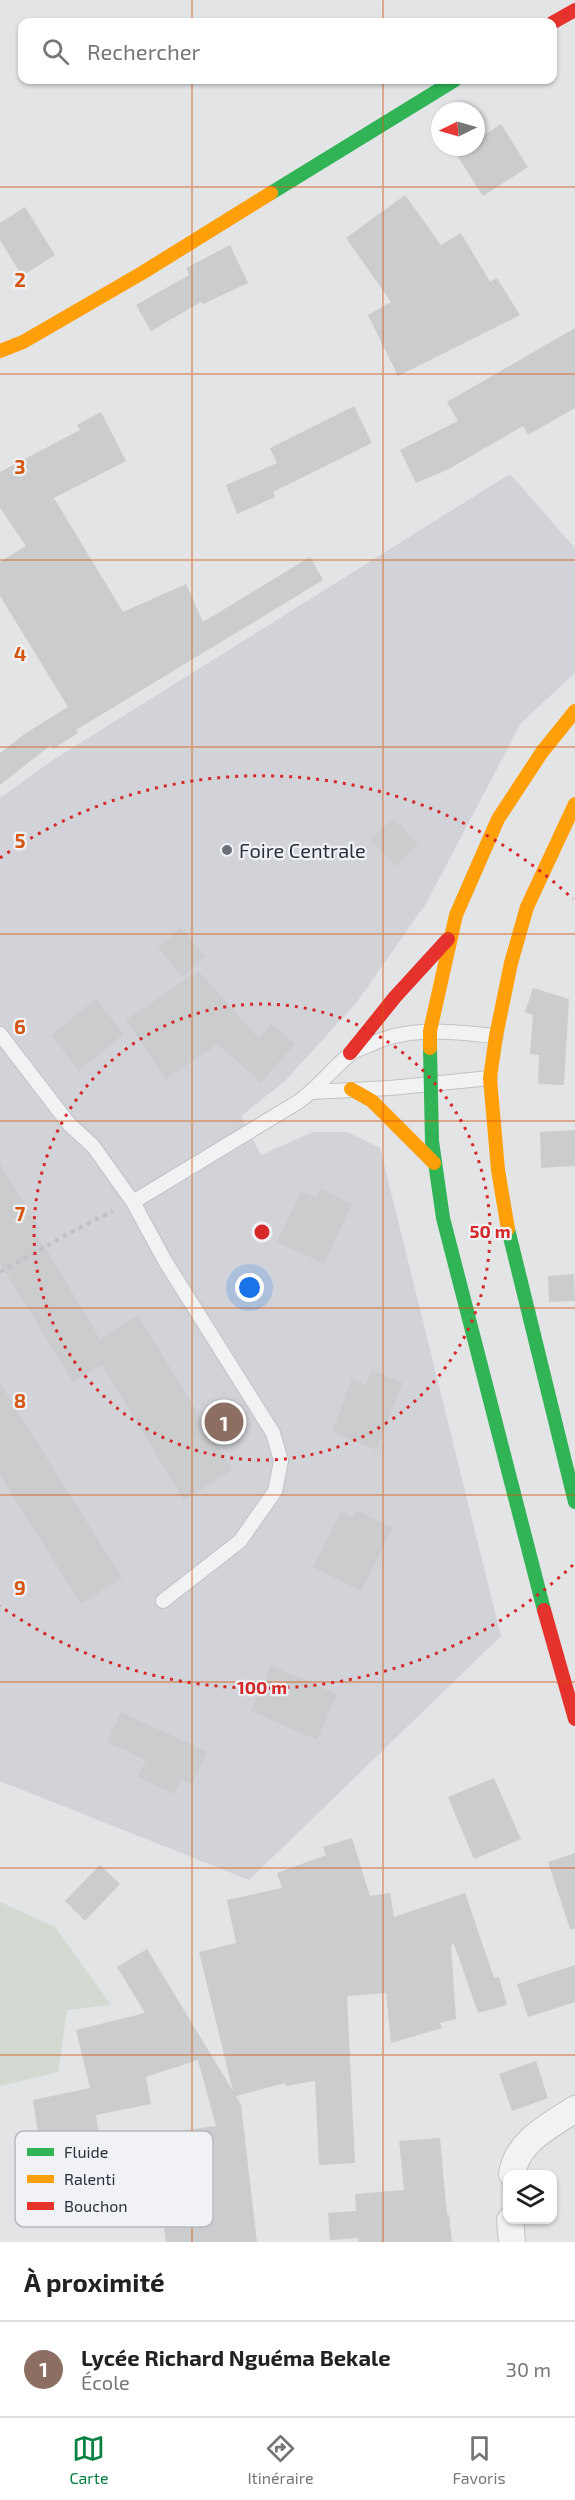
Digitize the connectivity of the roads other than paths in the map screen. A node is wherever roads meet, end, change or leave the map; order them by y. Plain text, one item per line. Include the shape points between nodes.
1 (575, 10) edge
2 (557, 20) edge
3 (449, 84) edge
4 (0, 351) edge
5 (575, 711) edge
6 (575, 804) edge
7 (451, 936) junction
8 (430, 1031) junction
9 (0, 1034) edge
10 (496, 1036) junction
11 (350, 1053) junction
12 (490, 1078) junction
13 (429, 1085) junction
14 (351, 1089) junction
15 (312, 1092) junction
16 (434, 1163) junction
17 (133, 1202) junction
18 (575, 1502) edge
19 (163, 1601) dead end
20 (575, 1719) edge
21 (575, 2109) edge
22 (513, 2170) edge
23 (510, 2224) edge
24 (512, 2242) edge

1 - 2 main road
3 - 4 main road via 142,273
5 - 7 main road via 542,752 498,819 456,915
6 - 10 main road via 527,908
7 - 8 main road
7 - 11 main road via 395,996
8 - 10 lane
8 - 11 lane via 402,1033
8 - 13 main road
9 - 17 lane via 69,1124 93,1146
10 - 12 main road
11 - 15 lane
12 - 13 lane
12 - 18 main road via 498,1170 511,1250
13 - 14 lane
13 - 16 main road
14 - 15 lane
14 - 16 main road via 372,1101
15 - 17 lane
16 - 20 main road via 443,1218 532,1571
17 - 19 lane via 165,1261 273,1433 281,1461 276,1491 240,1541
21 - 22 street via 531,2138
23 - 24 street

